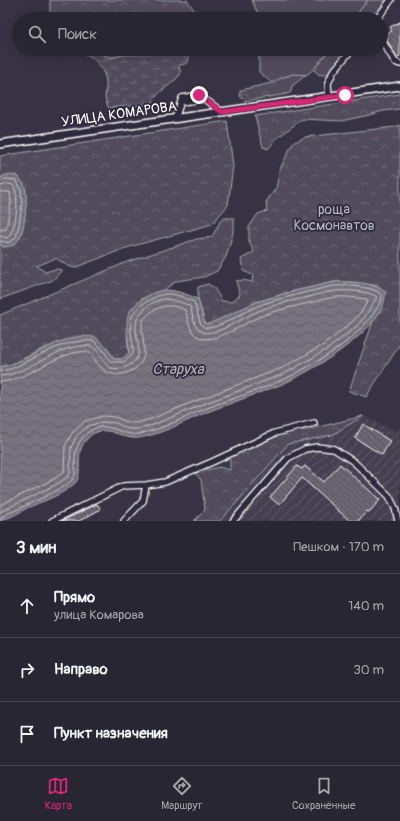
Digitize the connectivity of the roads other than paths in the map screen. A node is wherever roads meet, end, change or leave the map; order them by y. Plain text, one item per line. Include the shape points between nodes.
1 (391, 0) edge
2 (382, 12) edge
3 (388, 50) edge
4 (346, 56) edge
5 (400, 64) edge
6 (400, 86) edge
7 (329, 97) junction
8 (222, 112) junction
9 (175, 119) junction
10 (0, 144) edge
11 (314, 423) dead end
12 (146, 485) junction
13 (52, 521) edge
14 (124, 521) edge
15 (233, 521) edge
16 (398, 521) edge

1 - 2 street
3 - 5 street via 395,62
4 - 7 street via 333,72 328,83
6 - 7 main road, УЛИЦА КОМАРОВА
7 - 8 main road, УЛИЦА КОМАРОВА
8 - 9 main road, УЛИЦА КОМАРОВА
8 - 9 street via 199,95 182,98
9 - 10 main road, УЛИЦА КОМАРОВА
11 - 12 street via 276,433 165,482
12 - 13 street via 123,486
12 - 14 street via 143,500
15 - 16 street via 288,458 305,449 317,447 334,449 354,462 389,496

